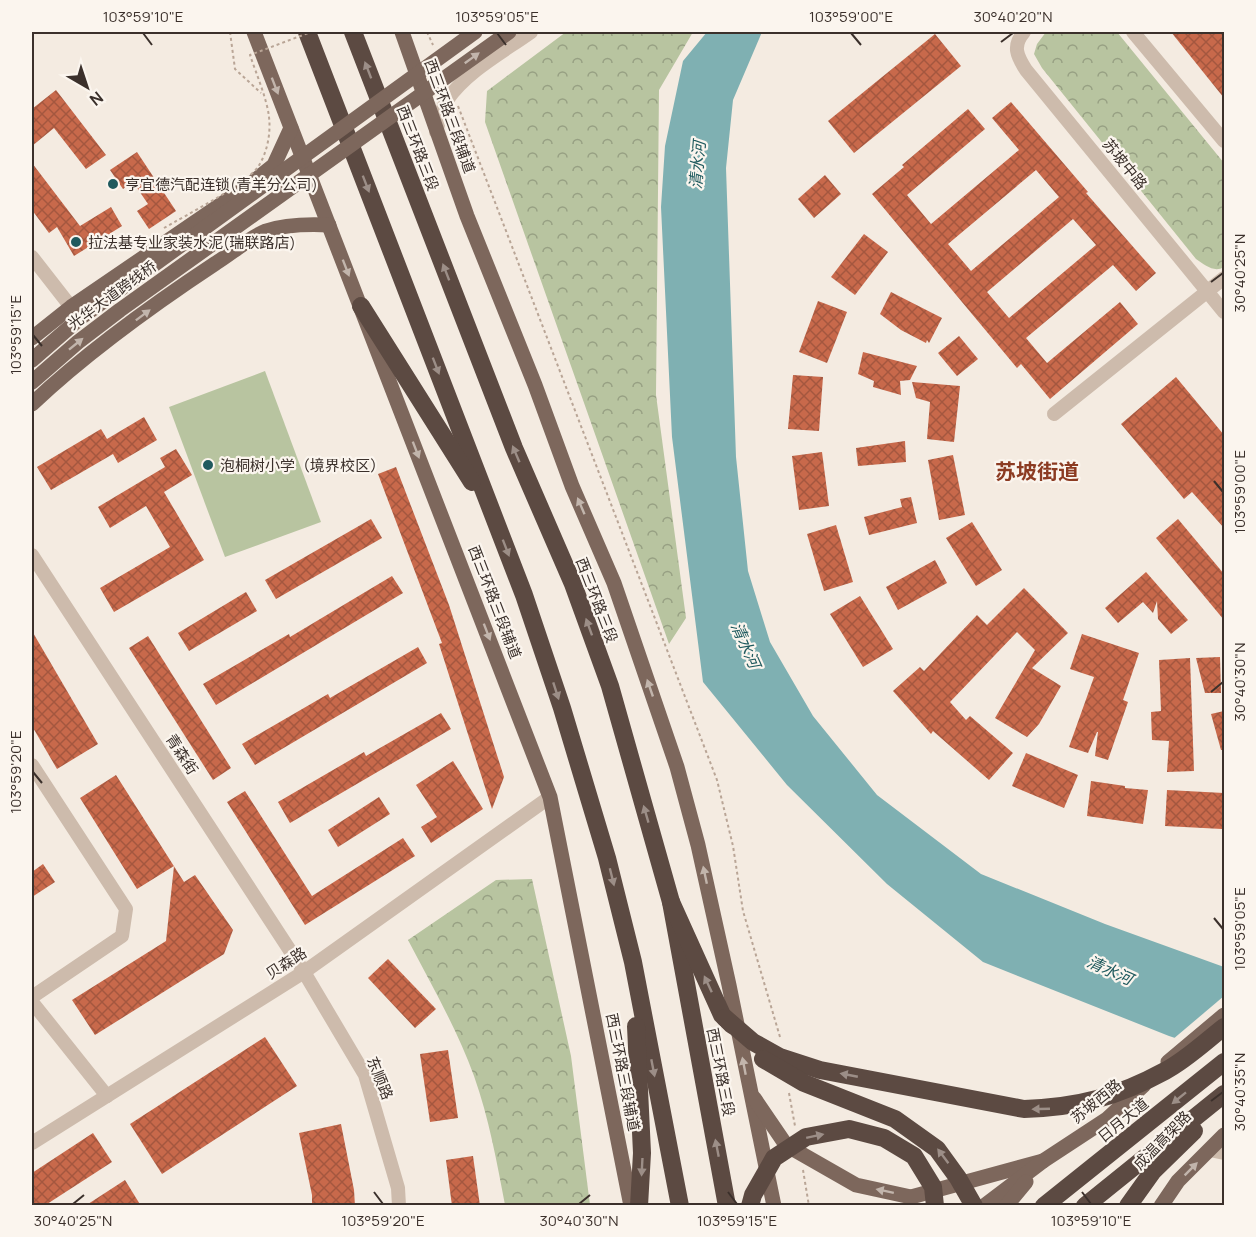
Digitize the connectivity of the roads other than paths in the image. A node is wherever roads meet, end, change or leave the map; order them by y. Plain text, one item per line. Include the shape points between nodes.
1 (254, 32) edge
2 (309, 32) edge
3 (353, 32) edge
4 (402, 32) edge
5 (475, 32) edge
6 (509, 32) edge
7 (531, 32) edge
8 (1024, 32) edge
9 (1133, 32) edge
10 (289, 123) junction
11 (436, 132) junction
12 (1224, 141) edge
13 (248, 186) junction
14 (329, 225) junction
15 (265, 232) junction
16 (32, 257) edge
17 (1224, 278) edge
18 (1208, 291) junction
19 (360, 306) junction
20 (71, 307) junction
21 (1224, 312) edge
22 (32, 338) edge
23 (32, 360) edge
24 (32, 382) edge
25 (32, 404) edge
26 (1054, 414) dead end
27 (494, 515) junction
28 (32, 555) edge
29 (32, 765) edge
30 (550, 797) junction
31 (671, 902) junction
32 (633, 962) junction
33 (304, 972) junction
34 (32, 996) edge
35 (32, 1002) edge
36 (1224, 1015) edge
37 (725, 1018) junction
38 (1224, 1027) edge
39 (1224, 1062) edge
40 (749, 1091) junction
41 (1224, 1094) edge
42 (107, 1096) junction
43 (1224, 1102) edge
44 (1224, 1135) edge
45 (32, 1143) edge
46 (1217, 1152) edge
47 (1043, 1161) junction
48 (399, 1206) edge
49 (631, 1206) edge
50 (639, 1206) edge
51 (680, 1206) edge
52 (727, 1206) edge
53 (750, 1206) edge
54 (774, 1206) edge
55 (935, 1206) edge
56 (974, 1206) edge
57 (984, 1206) edge
58 (1006, 1206) edge
59 (1044, 1206) edge
60 (1085, 1206) edge
61 (1128, 1206) edge
62 (1161, 1206) edge

1 -> 10 main road, 西三环路三段辅道
2 -> 27 highway
31 -> 3 highway, 西三环路三段 via 610,686 573,584 514,448
4 - 11 main road, 西三环路三段辅道
5 - 23 main road, 光华大道跨线桥, bridge via 79,319
24 -> 6 main road, 光华大道跨线桥, bridge via 120,310
7 - 11 street via 473,73 446,101
8 - 18 street, 苏坡中路 via 1017,57 1026,70
9 - 12 street
10 - 13 main road via 274,165
10 - 14 main road, 西三环路三段辅道
40 -> 11 main road, 西三环路三段辅道 via 698,845 677,767 614,583 572,486
13 - 15 main road
13 - 20 main road
14 - 15 main road via 289,225
14 -> 19 main road, 西三环路三段辅道
25 -> 15 main road via 63,375 188,282
16 - 20 street
17 - 18 street
18 - 21 street, 苏坡中路
18 - 26 street
19 - 27 highway
19 -> 30 main road, 西三环路三段辅道
20 - 22 main road
27 -> 32 highway via 562,708
28 - 33 street, 青森街
29 - 34 street via 126,909 122,936
30 - 33 street, 贝森路
30 - 49 main road, 西三环路三段辅道
37 -> 31 highway, bridge
52 -> 31 highway, 西三环路三段, bridge
32 -> 50 highway via 642,1153
32 -> 51 highway
33 - 42 street, 贝森路
33 - 48 street, 东顺路 via 365,1075 399,1188
35 - 42 street
36 - 47 main road, 苏坡西路 via 1107,1119
38 -> 37 highway, bridge via 1167,1070 1104,1099 1058,1108 1024,1109 820,1070 780,1057 753,1042
56 -> 37 highway, bridge via 937,1149 895,1119 804,1083 760,1057
39 -> 59 highway, 日月大道
47 -> 40 main road via 911,1197 856,1185 786,1145
40 - 54 main road, 西三环路三段辅道
41 - 60 highway
42 - 45 street, 贝森路
43 - 61 highway, 成温高架路 via 1153,1171
44 - 46 main road
62 -> 46 main road via 1178,1182
47 - 57 main road, 苏坡西路
47 - 58 main road
53 -> 55 highway, bridge via 774,1158 806,1137 849,1129 884,1138 914,1156 933,1187

